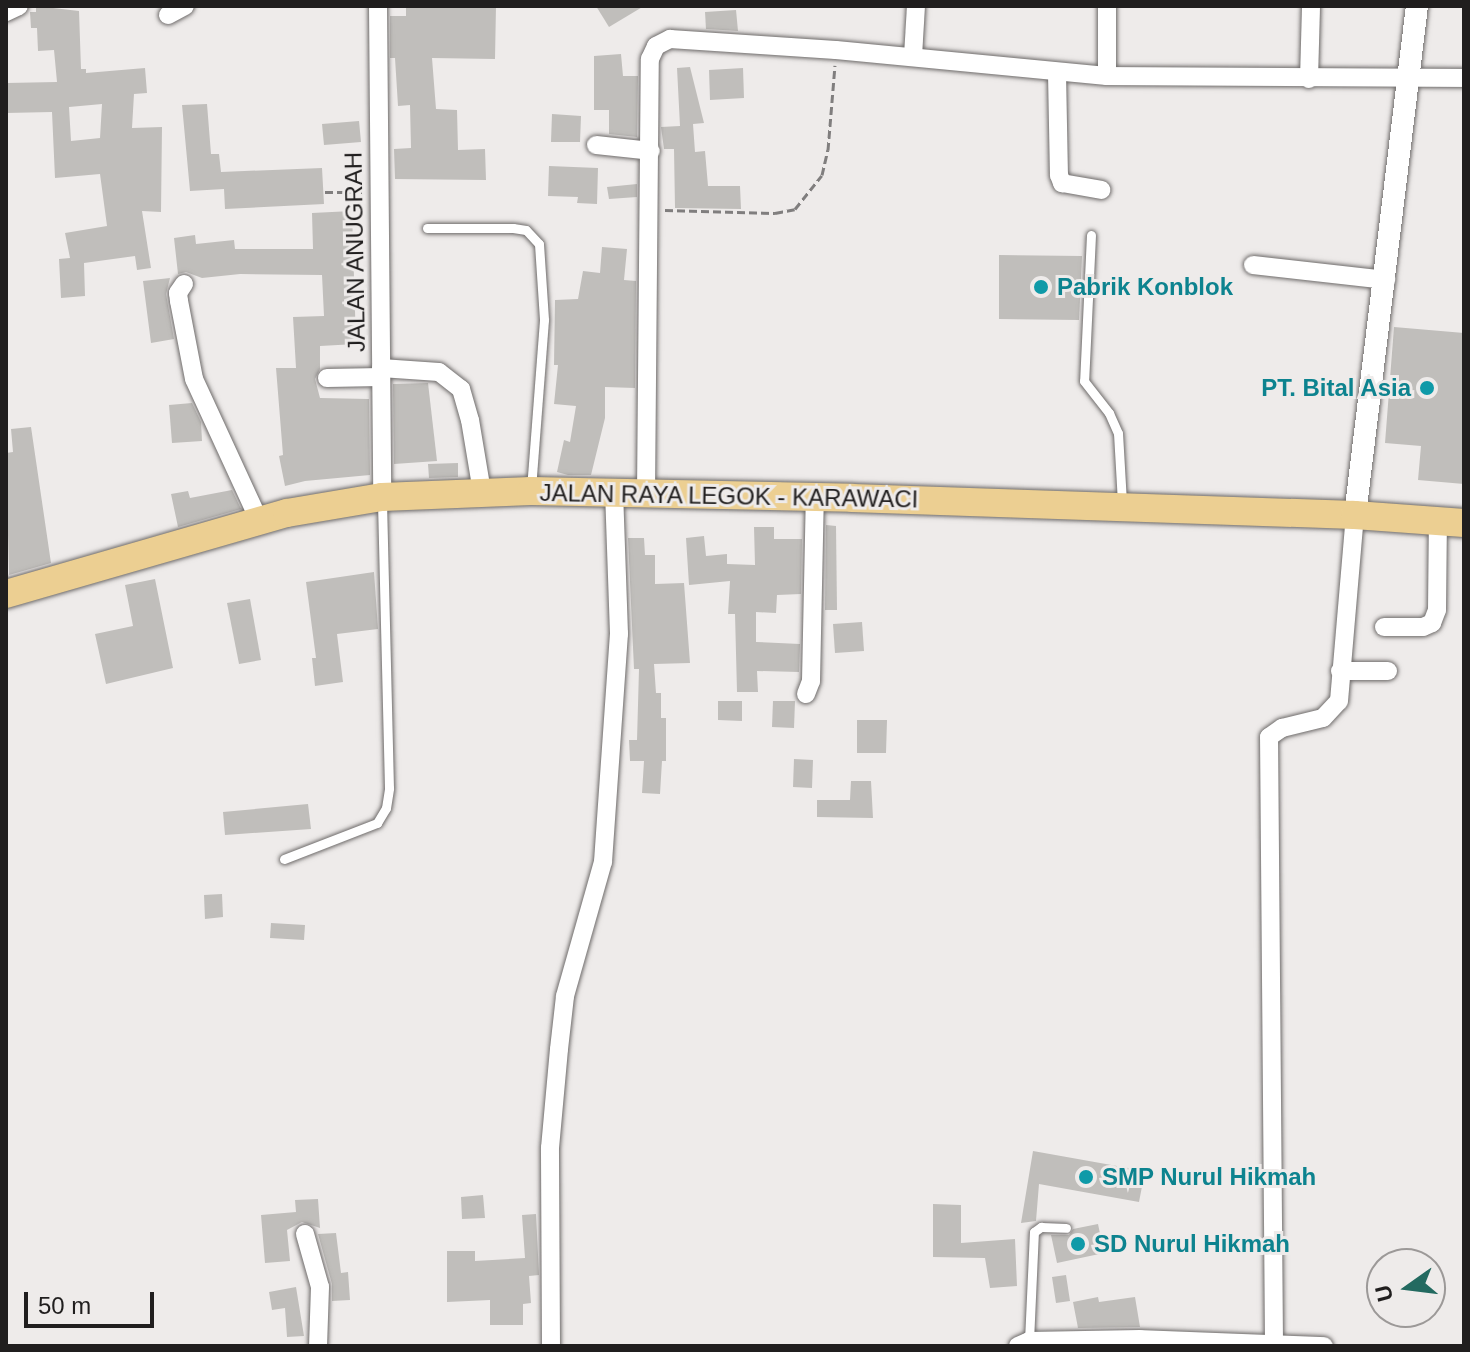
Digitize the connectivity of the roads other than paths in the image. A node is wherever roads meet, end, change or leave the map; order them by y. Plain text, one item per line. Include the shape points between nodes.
1 (19, 6) edge
2 (378, 6) edge
3 (916, 6) edge
4 (1107, 6) edge
5 (1311, 6) edge
6 (1417, 6) edge
7 (6, 12) edge
8 (913, 56) junction
9 (1057, 73) junction
10 (1107, 76) junction
11 (1464, 78) edge
12 (1309, 79) junction
13 (1408, 80) junction
14 (596, 145) dead end
15 (651, 151) junction
16 (1101, 190) dead end
17 (427, 228) dead end
18 (1091, 235) dead end
19 (1253, 265) dead end
20 (1386, 280) junction
21 (184, 284) dead end
22 (381, 373) junction
23 (327, 378) dead end
24 (531, 491) junction
25 (482, 492) junction
26 (614, 493) junction
27 (646, 494) junction
28 (382, 497) junction
29 (815, 497) junction
30 (1122, 507) junction
31 (1355, 515) junction
32 (259, 520) junction
33 (1451, 522) edge
34 (6, 594) edge
35 (1384, 627) dead end
36 (1340, 671) junction
37 (1388, 671) dead end
38 (806, 694) dead end
39 (284, 859) dead end
40 (1066, 1228) dead end
41 (305, 1234) dead end
42 (1024, 1344) edge
43 (1282, 1344) edge
44 (318, 1346) edge
45 (551, 1346) edge
46 (1324, 1346) edge

1 - 7 street
2 - 22 street, JALAN ANUGRAH
3 - 8 street
4 - 10 street
5 - 12 street
6 - 13 street
8 - 9 street
8 - 15 street via 670,39 656,46 650,59
9 - 10 street
9 - 16 street via 1062,183
10 - 12 street
11 - 13 street
12 - 13 street
13 - 20 street
14 - 15 street
15 - 27 street
17 - 24 lane via 513,228 526,230 539,244 544,320
18 - 30 lane via 1084,381 1118,433
19 - 20 street
20 - 31 street
21 - 32 street via 178,293 194,379
22 - 23 street
22 - 25 street via 439,372 461,389
22 - 28 street, JALAN ANUGRAH
24 - 25 main road, JALAN RAYA LEGOK - KARAWACI
24 - 26 main road, JALAN RAYA LEGOK - KARAWACI
25 - 28 main road, JALAN RAYA LEGOK - KARAWACI
26 - 27 main road, JALAN RAYA LEGOK - KARAWACI
26 - 45 street via 619,634 603,862 565,996 559,1049 550,1148
27 - 29 main road, JALAN RAYA LEGOK - KARAWACI
28 - 32 main road, JALAN RAYA LEGOK - KARAWACI
28 - 39 lane via 386,808 377,823
29 - 30 main road, JALAN RAYA LEGOK - KARAWACI
29 - 38 street via 813,654
30 - 31 main road, JALAN RAYA LEGOK - KARAWACI
31 - 33 main road, JALAN RAYA LEGOK - KARAWACI
31 - 36 street
32 - 34 main road, JALAN RAYA LEGOK - KARAWACI
33 - 35 street via 1432,623
36 - 37 street
36 - 43 street via 1339,701 1333,710 1269,737
40 - 42 lane via 1041,1227 1034,1232
41 - 44 street via 320,1287
42 - 43 street
43 - 46 street

